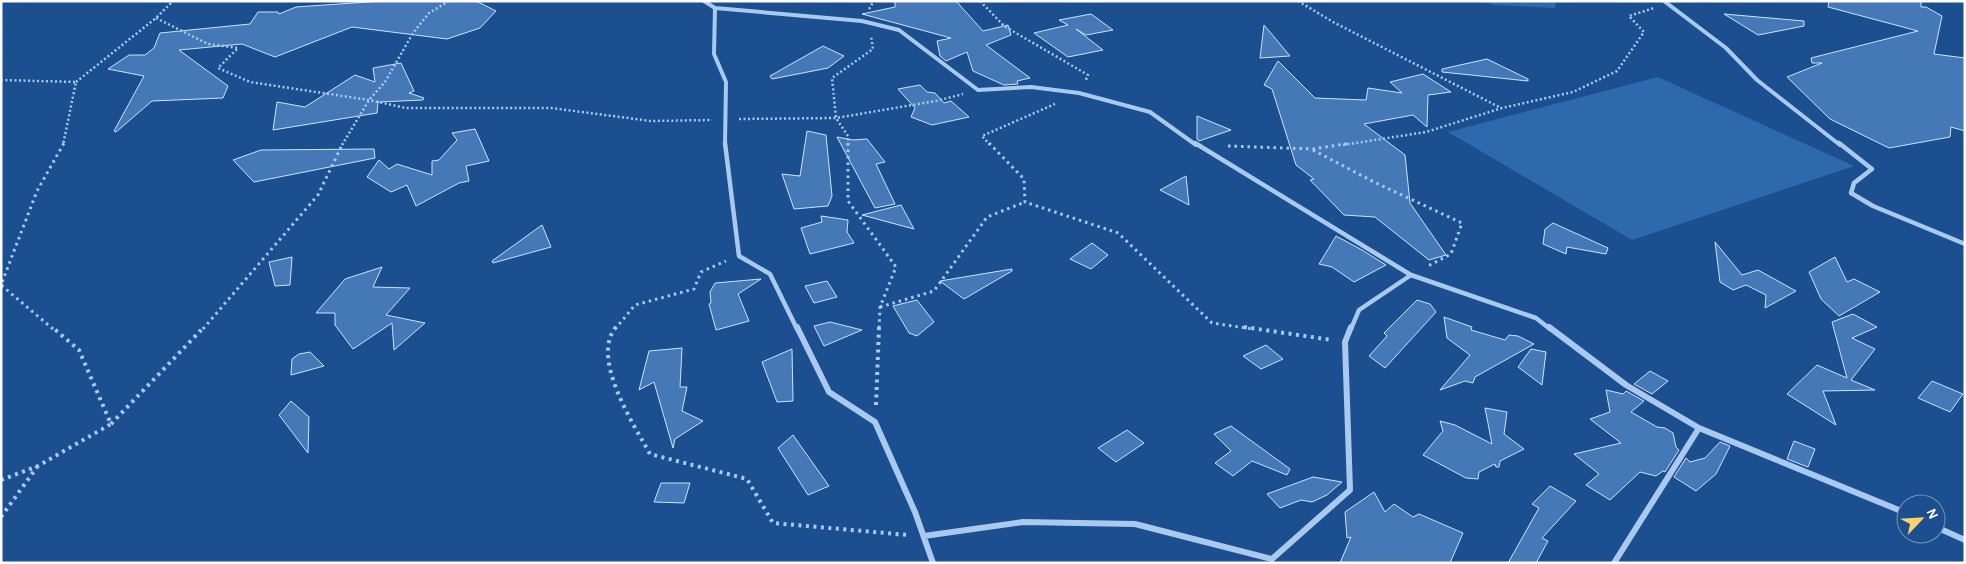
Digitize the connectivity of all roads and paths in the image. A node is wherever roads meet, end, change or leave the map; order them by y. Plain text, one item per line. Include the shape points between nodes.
1 (173, 1) edge
2 (449, 1) edge
3 (704, 1) edge
4 (980, 1) edge
5 (1298, 1) edge
6 (1665, 3) edge
7 (715, 8) junction
8 (156, 18) junction
9 (862, 21) junction
10 (1, 80) edge
11 (76, 82) junction
12 (978, 90) junction
13 (1079, 93) junction
14 (369, 100) junction
15 (1502, 108) junction
16 (836, 118) junction
17 (726, 119) junction
18 (1226, 146) dead end
19 (1313, 149) junction
20 (1025, 202) junction
21 (1965, 244) edge
22 (738, 256) junction
23 (1411, 274) junction
24 (880, 308) junction
25 (1345, 342) junction
26 (875, 422) junction
27 (111, 424) junction
28 (1699, 428) junction
29 (38, 466) junction
30 (1, 480) edge
31 (1896, 509) edge
32 (1, 517) edge
33 (1946, 531) edge
34 (924, 536) junction
35 (1965, 540) edge
36 (933, 563) edge
37 (1614, 563) edge

1 - 8 path
2 - 14 path via 429,13 413,33 385,82
3 - 7 street
4 - 13 path via 1004,26 1088,75
5 - 15 path
6 - 15 path via 1630,16 1644,32 1617,71 1573,92
6 - 21 street via 1726,48 1757,80 1872,169 1854,183 1851,193 1873,206
7 - 9 street
7 - 17 street via 714,54 726,82
8 - 11 path
8 - 14 path via 208,44 238,48 218,68 250,82
9 - 12 street via 899,30
9 - 16 path via 869,27 873,49 832,78
10 - 11 path
11 - 27 path via 65,141 37,191 1,286 79,350
12 - 13 street via 1031,87
12 - 16 path via 936,101
13 - 20 path via 982,136 1024,179
13 - 23 street via 1150,112 1197,145
14 - 17 path via 406,108 551,108 651,121
14 - 27 path via 347,135 318,195 202,330
15 - 19 path via 1426,132
16 - 17 path
16 - 24 path via 848,136 848,201 896,267
17 - 22 street via 724,138
18 - 19 path
19 - 23 path via 1462,223 1451,254
20 - 24 path via 988,217 934,291
20 - 25 path via 1118,233 1212,323
22 - 26 street via 770,274 828,392
22 - 34 path via 701,272 694,289 635,305 610,334 608,366 624,407 650,454 746,479 773,523
23 - 25 street via 1359,310
23 - 28 street via 1536,318 1626,385
24 - 26 path
25 - 34 street via 1350,490 1272,559 1135,524 1023,522
26 - 34 street
27 - 29 path
28 - 31 street
28 - 37 street
29 - 30 path
29 - 32 path
33 - 35 street
34 - 36 street

